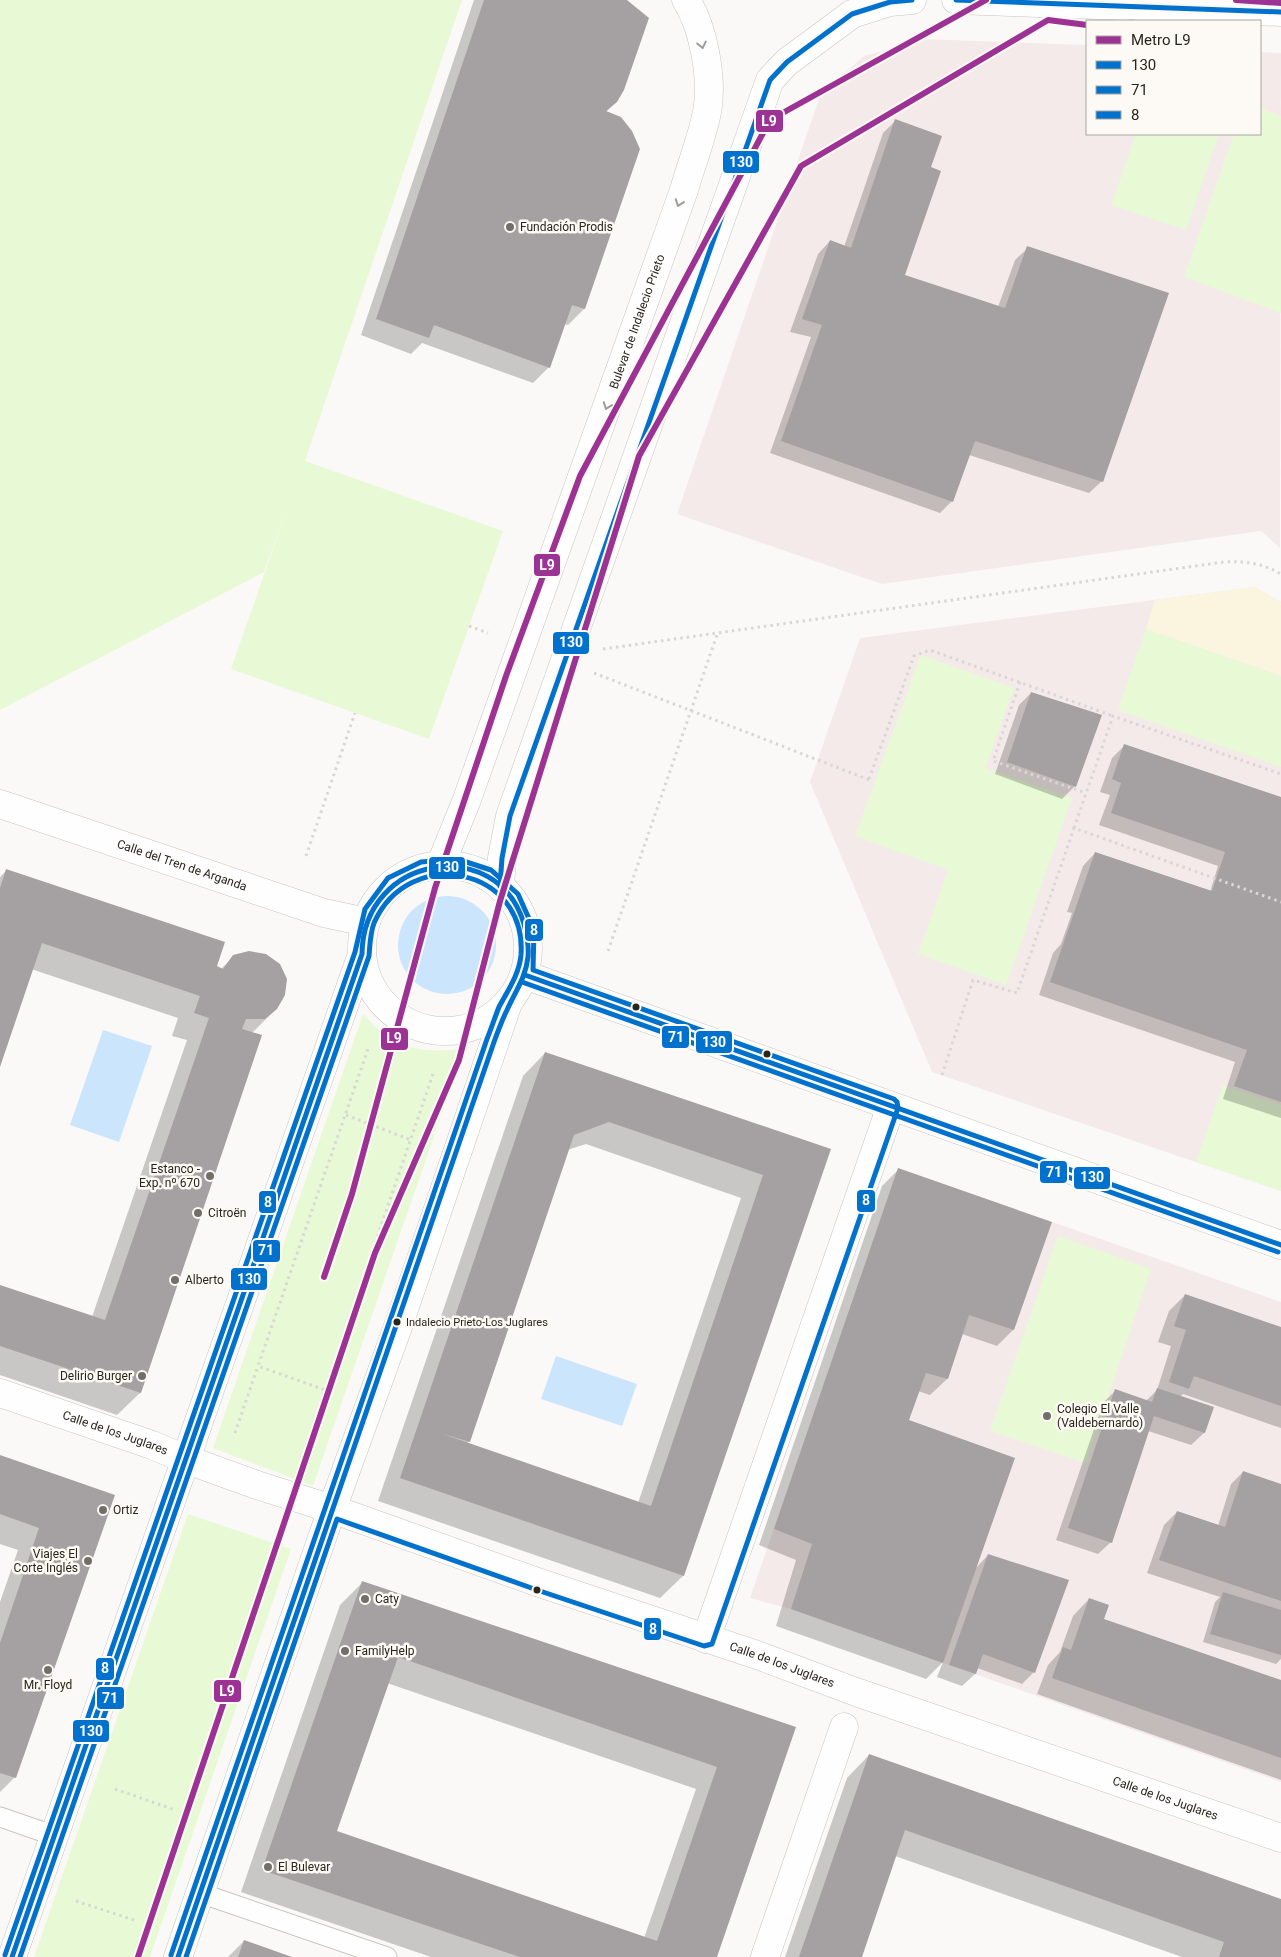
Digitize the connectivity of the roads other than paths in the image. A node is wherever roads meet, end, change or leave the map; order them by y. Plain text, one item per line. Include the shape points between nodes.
1 (686, 0) edge
2 (912, 0) edge
3 (956, 0) edge
4 (1102, 0) edge
5 (1137, 6) junction
6 (1281, 12) edge
7 (0, 804) edge
8 (440, 866) junction
9 (500, 886) junction
10 (366, 922) junction
11 (362, 954) junction
12 (525, 975) junction
13 (508, 1003) junction
14 (892, 1106) junction
15 (1281, 1245) edge
16 (0, 1393) edge
17 (185, 1459) junction
18 (332, 1508) junction
19 (706, 1639) junction
20 (844, 1727) dead end
21 (0, 1817) edge
22 (55, 1836) junction
23 (1281, 1838) edge
24 (200, 1893) junction
25 (12, 1957) edge
26 (178, 1957) edge
27 (387, 1957) edge
28 (765, 1957) edge

1 -> 8 street, Bulevar de Indalecio Prieto via 698,27 708,74 707,112 680,200 466,802
2 - 9 street via 890,2 852,14 787,62 770,80 510,816
3 - 5 street
4 - 5 street
5 - 6 street
7 - 10 street, Calle del Tren de Arganda via 324,913
8 - 9 street via 472,870
8 - 10 street via 420,869 402,877 374,904
9 - 12 street via 514,900 523,917 529,956
10 - 11 street
11 - 13 street via 366,976 376,995 390,1011 408,1023 429,1030 458,1030 492,1018
11 - 17 street
12 - 13 street
12 - 14 street
13 - 18 street via 399,1324
14 - 15 street
14 - 19 street
16 - 17 street, Calle de los Juglares
17 - 18 street, Calle de los Juglares
17 - 22 street
18 - 19 street, Calle de los Juglares
18 - 24 street
19 - 23 street, Calle de los Juglares
20 - 28 street
21 - 22 lane
22 - 25 street
24 - 26 street
24 - 27 lane

